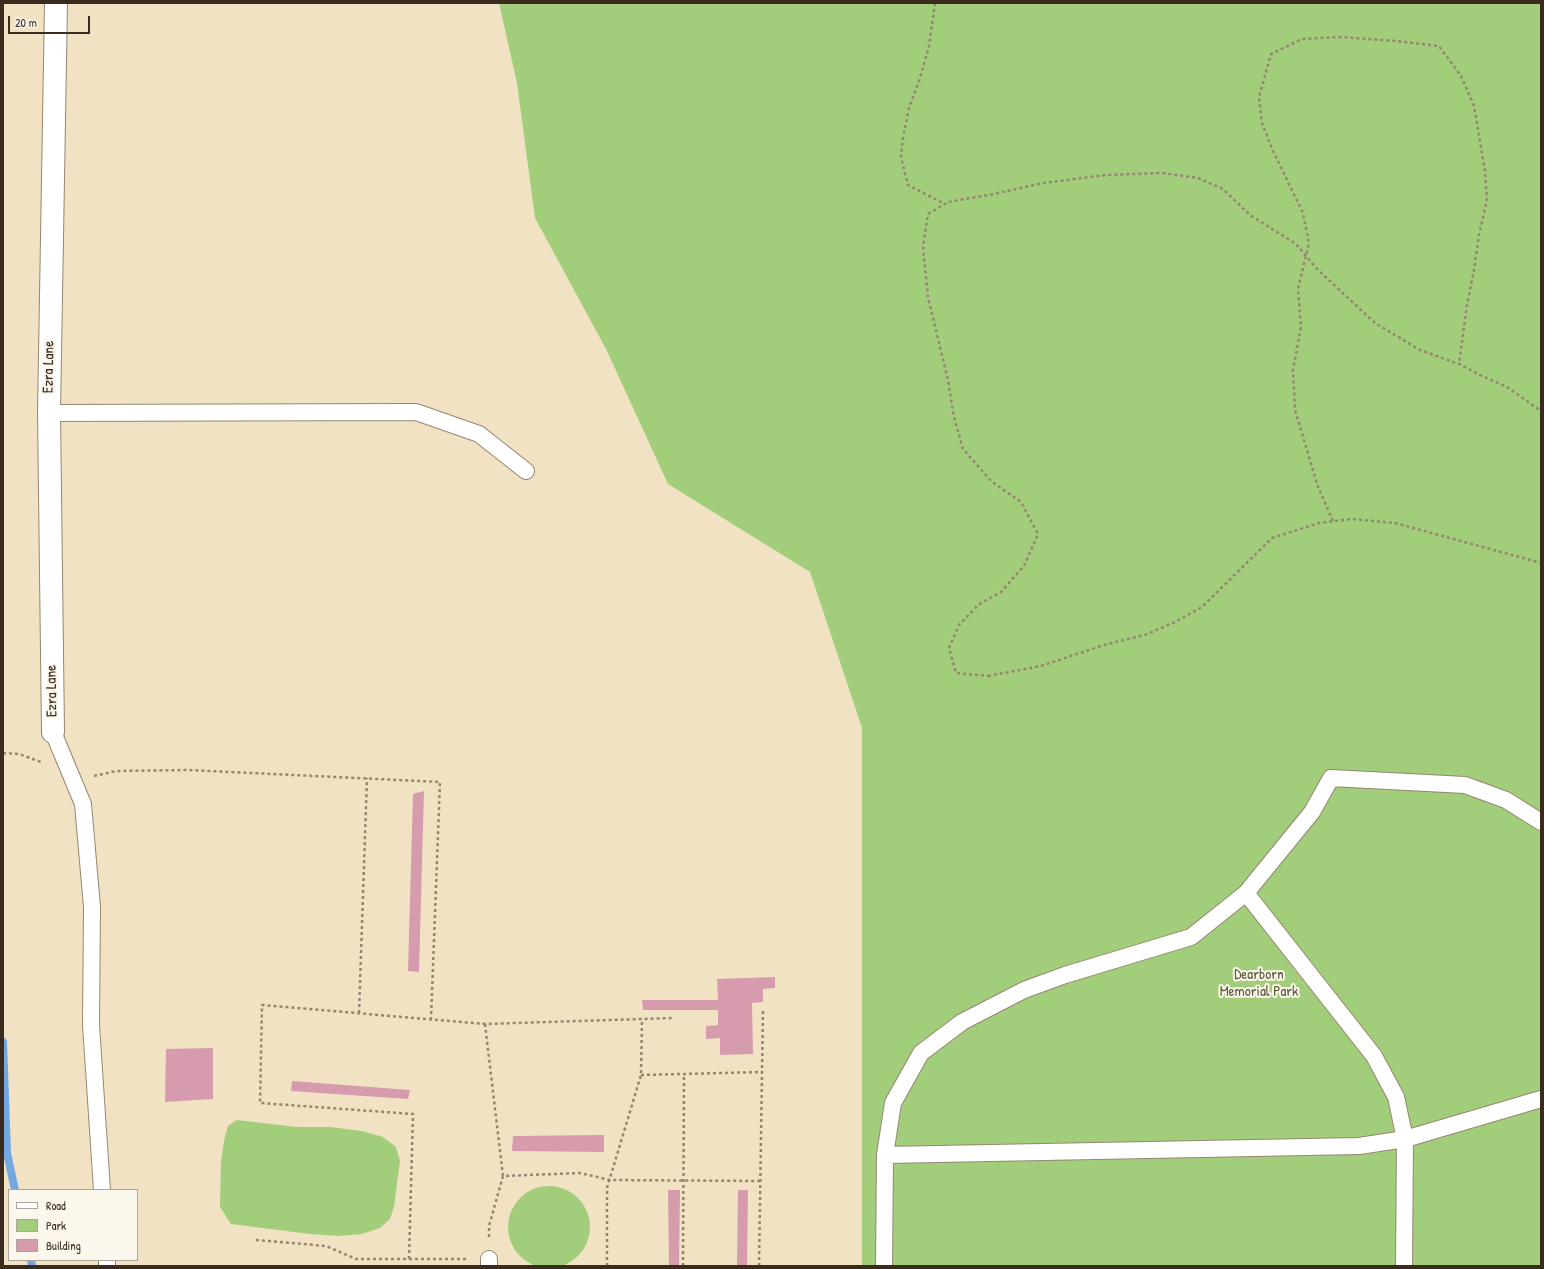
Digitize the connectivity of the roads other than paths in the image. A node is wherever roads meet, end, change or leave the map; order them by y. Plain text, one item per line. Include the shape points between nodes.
1 (56, 3) edge
2 (49, 413) junction
3 (526, 471) dead end
4 (53, 732) joint
5 (1541, 822) edge
6 (1246, 893) junction
7 (1541, 1099) edge
8 (1405, 1139) junction
9 (885, 1155) junction
10 (102, 1189) edge
11 (884, 1266) edge
12 (1404, 1266) edge

1 - 2 street, Ezra Lane
2 - 3 lane via 416,412 479,434
2 - 4 street, Ezra Lane
4 - 10 lane via 82,804 92,907 91,1025
5 - 6 lane via 1506,800 1465,785 1331,778 1312,812
6 - 8 lane via 1374,1056 1396,1097
6 - 9 lane via 1190,937 1024,990 962,1022 921,1053 894,1103
7 - 8 lane
8 - 9 lane via 1359,1146
8 - 12 lane
9 - 11 lane

